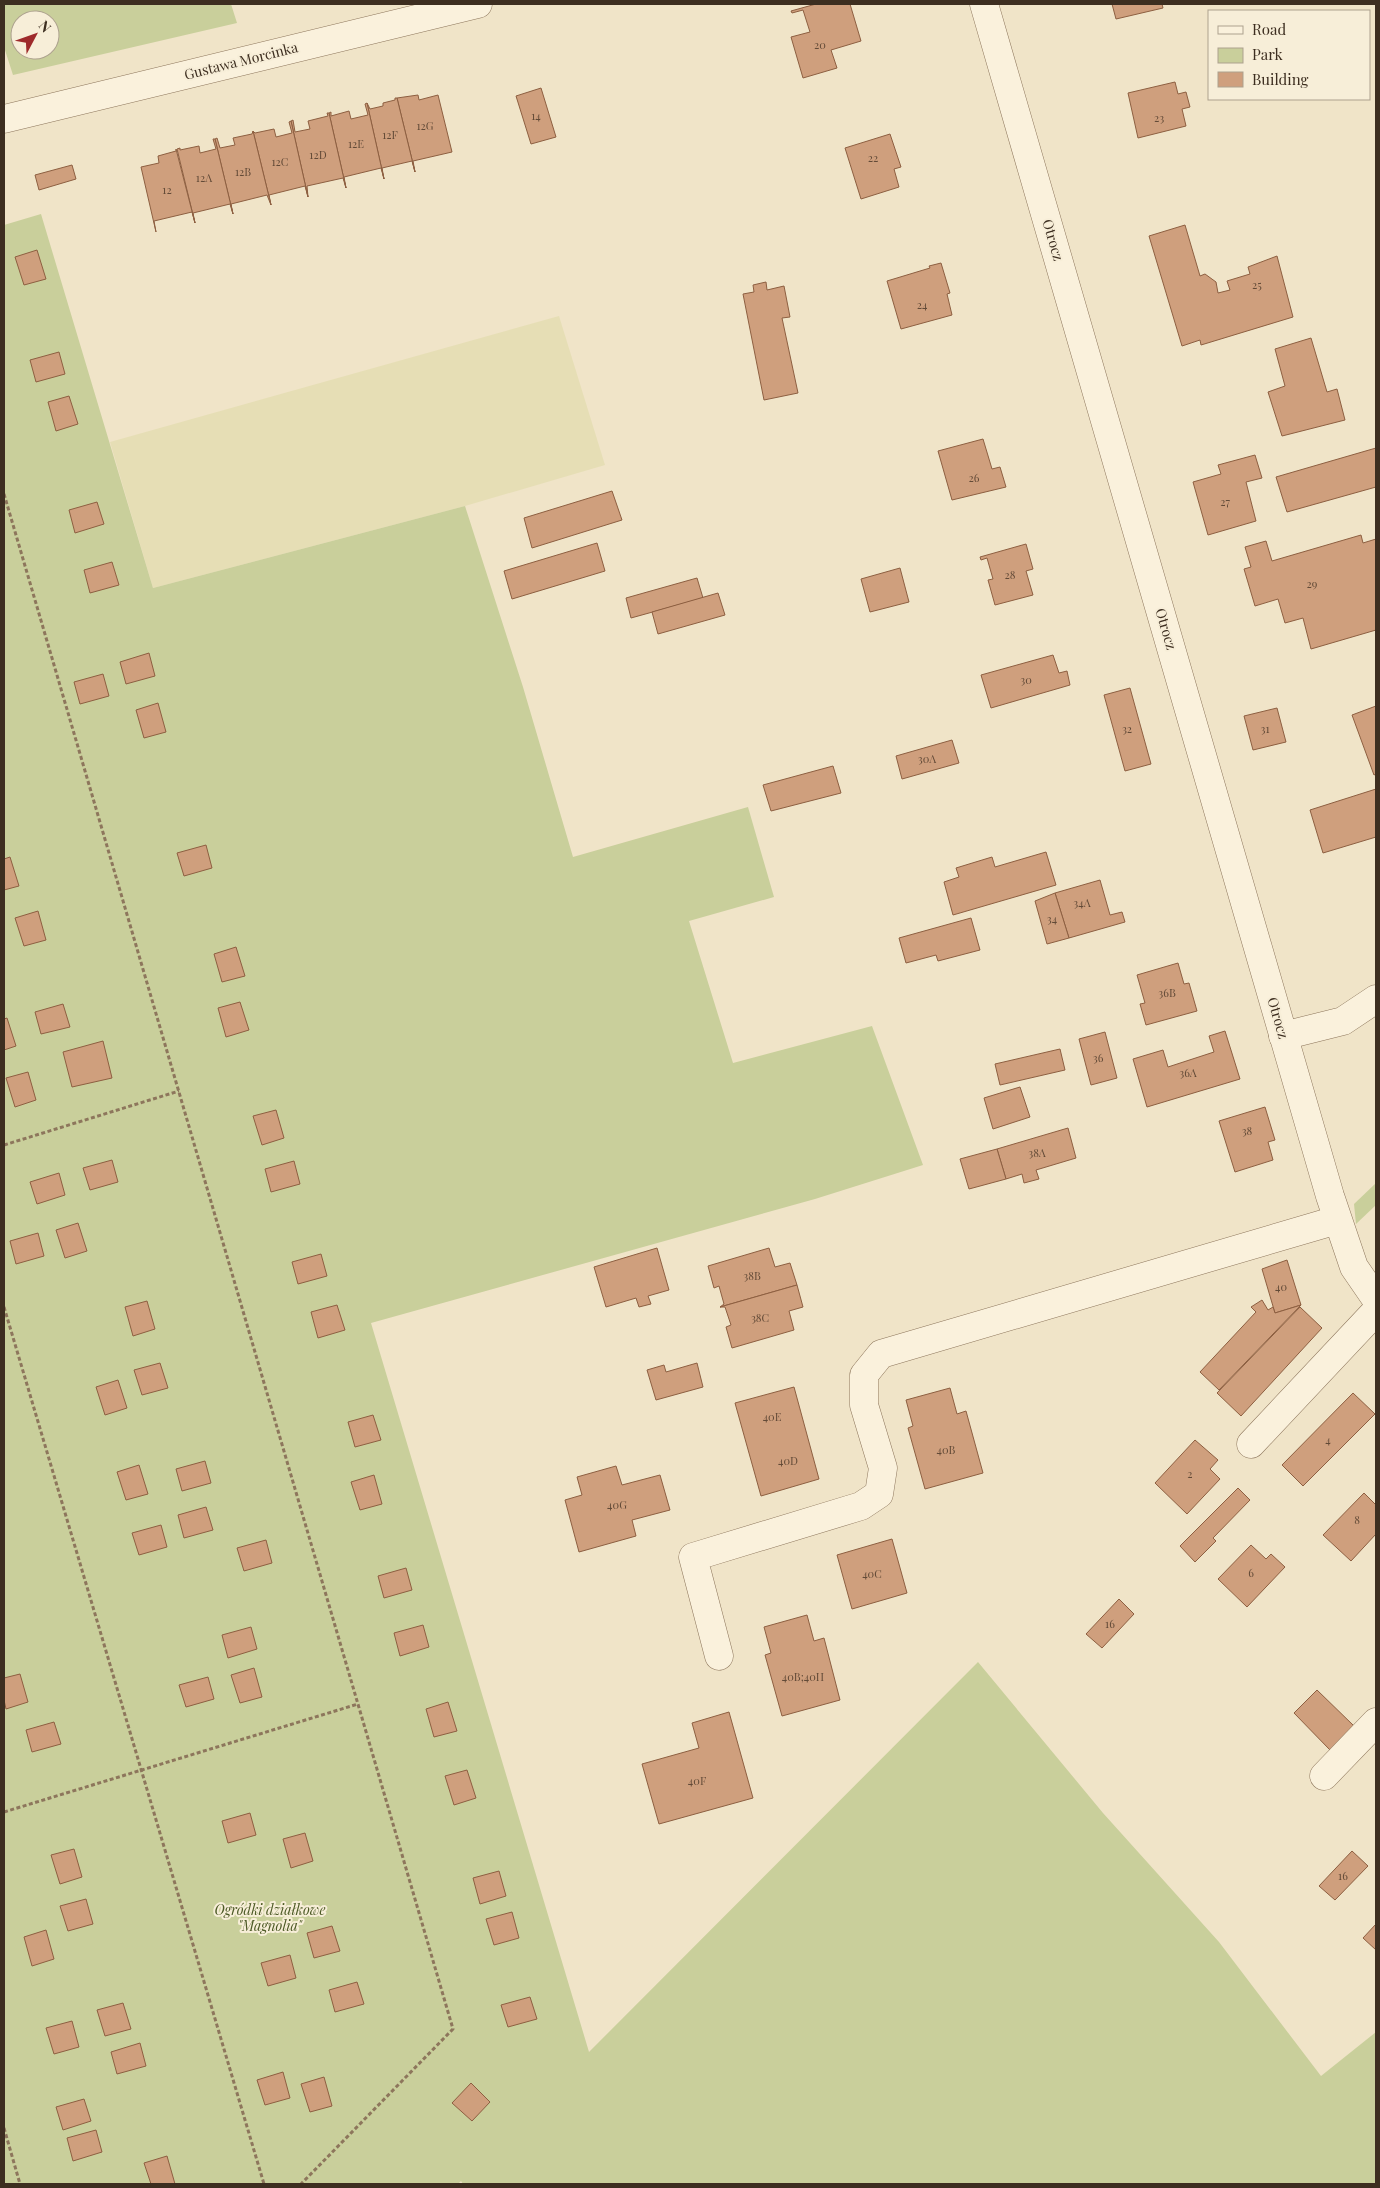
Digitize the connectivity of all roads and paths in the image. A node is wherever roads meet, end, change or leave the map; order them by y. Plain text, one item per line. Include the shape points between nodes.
1 (478, 4) edge
2 (984, 4) edge
3 (4, 119) edge
4 (4, 494) edge
5 (1376, 999) edge
6 (1283, 1036) junction
7 (179, 1091) junction
8 (4, 1145) edge
9 (1338, 1220) junction
10 (1376, 1298) edge
11 (4, 1307) edge
12 (1376, 1311) edge
13 (1251, 1444) dead end
14 (719, 1656) dead end
15 (358, 1704) junction
16 (1376, 1722) edge
17 (141, 1770) junction
18 (1324, 1776) dead end
19 (4, 1812) edge
20 (4, 2128) edge
21 (20, 2184) edge
22 (264, 2184) edge
23 (301, 2184) edge

1 - 3 street, Gustawa Morcinka
2 - 6 street, Otrocz
4 - 7 path
5 - 6 street via 1343,1021
6 - 9 street, Otrocz
7 - 8 path
7 - 15 path
9 - 10 street, Otrocz via 1354,1267
9 - 14 street via 881,1354 864,1375 864,1405 883,1468 879,1494 861,1506 693,1557
11 - 17 path
12 - 13 street
15 - 17 path
15 - 23 path via 453,2029
16 - 18 street
17 - 19 path
17 - 22 path
20 - 21 path

